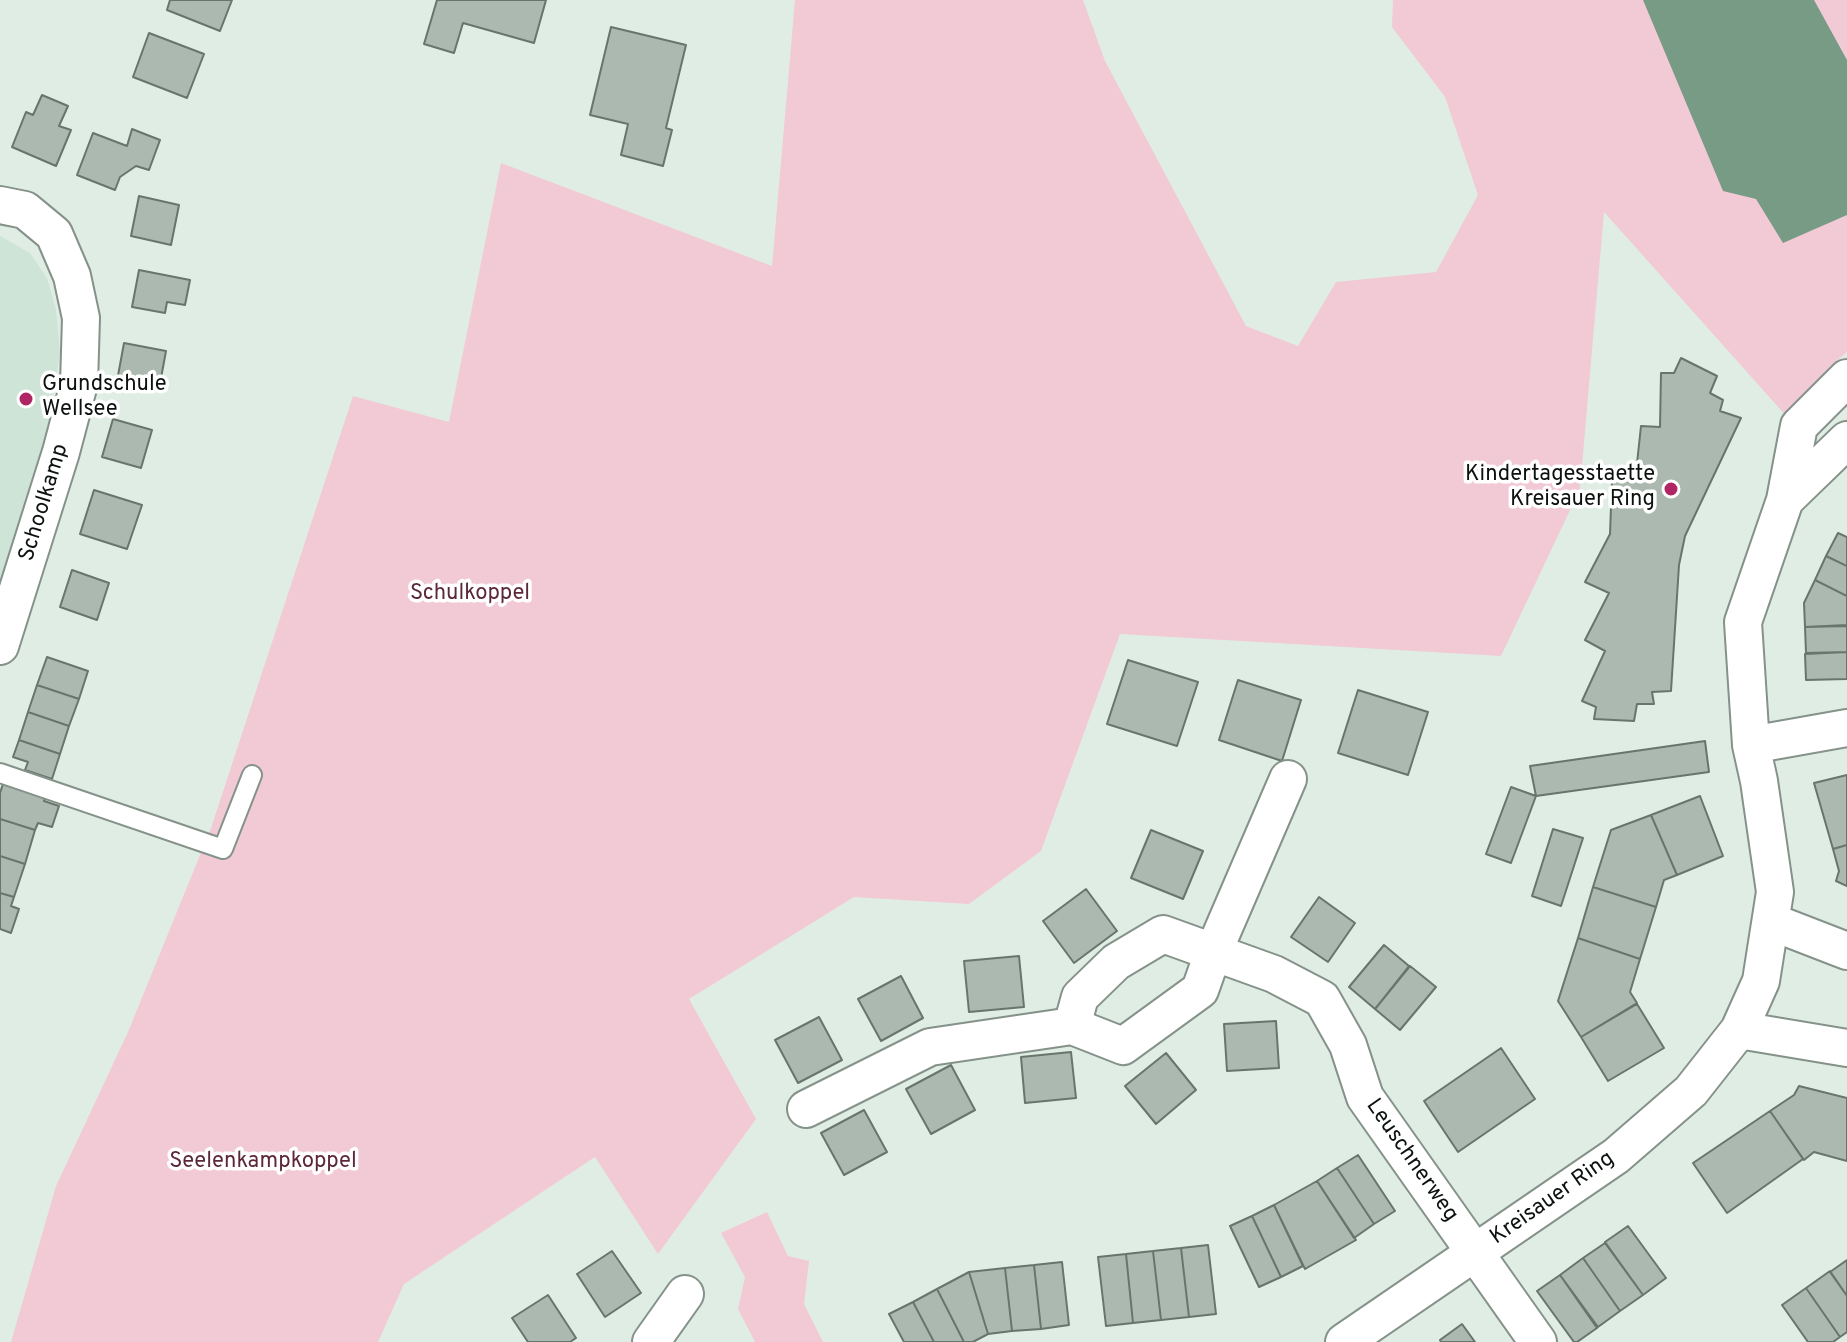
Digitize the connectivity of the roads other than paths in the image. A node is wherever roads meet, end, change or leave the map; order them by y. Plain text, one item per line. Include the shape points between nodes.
1 (0, 205) edge
2 (1847, 378) edge
3 (1847, 440) edge
4 (1785, 500) junction
5 (0, 646) edge
6 (1847, 728) edge
7 (1751, 745) junction
8 (0, 773) edge
9 (252, 775) dead end
10 (1288, 779) dead end
11 (1772, 922) junction
12 (1847, 951) edge
13 (1213, 953) junction
14 (1072, 1026) junction
15 (1739, 1030) junction
16 (1847, 1048) edge
17 (806, 1109) dead end
18 (1476, 1253) junction
19 (685, 1294) dead end
20 (651, 1342) edge
21 (1344, 1342) edge
22 (1538, 1342) edge

1 - 5 street, Schoolkamp via 25,210 54,234 72,276 81,318 79,384
2 - 4 street, Kreisauer Ring via 1799,426
3 - 4 street, Kreisauer Ring
4 - 7 street, Kreisauer Ring via 1743,622
6 - 7 street
7 - 11 street, Kreisauer Ring via 1775,892
8 - 9 lane via 223,849
10 - 13 street
11 - 12 street
11 - 15 street, Kreisauer Ring via 1761,981
13 - 14 street, Leuschnerweg via 1163,934 1116,962 1080,997
13 - 14 street via 1200,990 1123,1046
13 - 18 street, Leuschnerweg via 1274,974 1322,999 1348,1045 1365,1097
14 - 17 street via 930,1047
15 - 16 street
15 - 18 street, Kreisauer Ring via 1691,1091 1616,1156
18 - 21 street, Kreisauer Ring
18 - 22 street, Leuschnerweg
19 - 20 street

